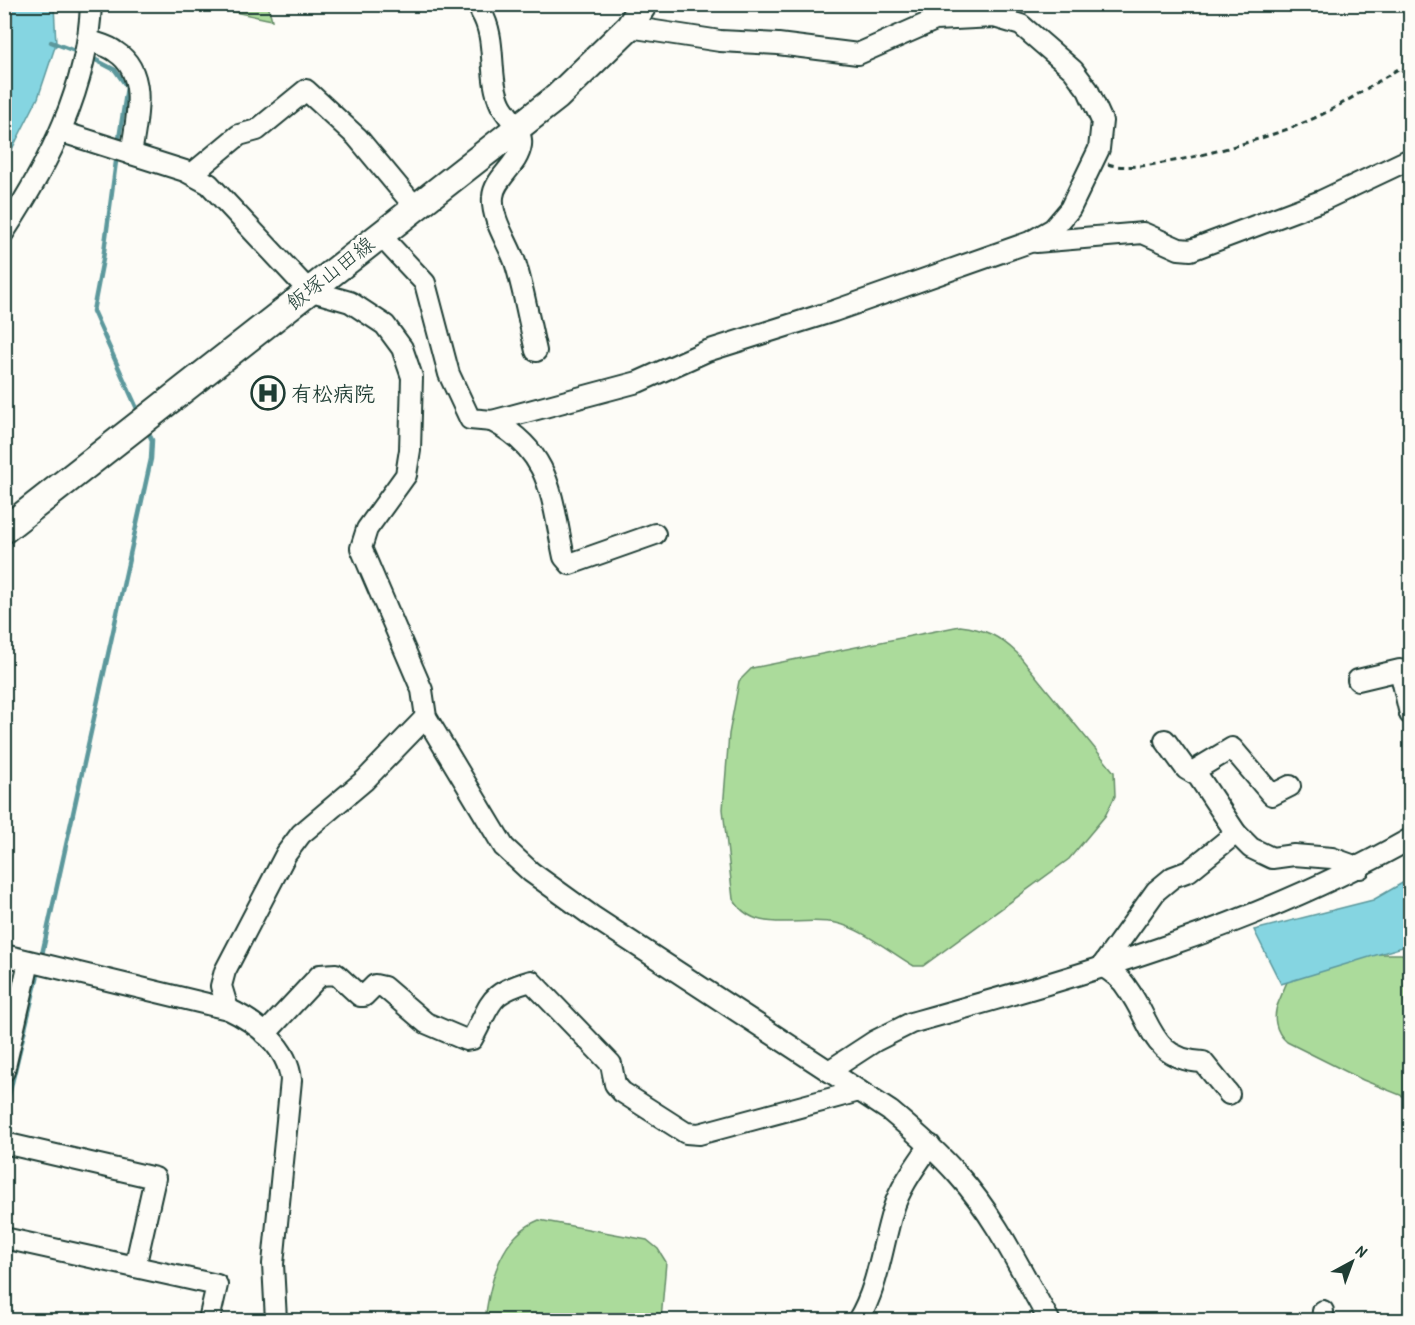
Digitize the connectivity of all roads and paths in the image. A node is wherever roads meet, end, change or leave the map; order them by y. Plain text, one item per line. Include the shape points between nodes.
1 (91, 4) edge
2 (644, 4) edge
3 (481, 12) dead end
4 (628, 27) junction
5 (90, 41) junction
6 (1410, 78) edge
7 (517, 128) junction
8 (62, 132) junction
9 (123, 151) junction
10 (1095, 159) junction
11 (1410, 159) edge
12 (192, 174) junction
13 (415, 207) junction
14 (4, 232) edge
15 (379, 234) junction
16 (1030, 242) junction
17 (308, 290) junction
18 (536, 351) dead end
19 (492, 421) junction
20 (4, 530) edge
21 (655, 534) dead end
22 (1358, 680) dead end
23 (1410, 714) edge
24 (426, 717) junction
25 (1166, 740) dead end
26 (1191, 772) junction
27 (1290, 786) dead end
28 (1236, 833) junction
29 (1410, 840) edge
30 (1360, 868) junction
31 (4, 955) edge
32 (29, 962) junction
33 (1102, 966) junction
34 (11, 1009) edge
35 (228, 1009) junction
36 (265, 1034) junction
37 (7, 1050) edge
38 (4, 1071) edge
39 (829, 1071) junction
40 (859, 1091) junction
41 (1229, 1094) dead end
42 (4, 1143) edge
43 (930, 1145) junction
44 (4, 1238) edge
45 (135, 1267) junction
46 (209, 1320) edge
47 (276, 1320) edge
48 (858, 1320) edge
49 (1049, 1320) edge

1 - 5 street
2 - 4 main road, 飯塚山田線
3 - 7 street via 489,25 493,73 501,105
4 - 7 main road, 飯塚山田線 via 557,97
4 - 10 street via 720,41 858,54 935,20 994,17 1021,25 1073,69 1088,90 1102,121
5 - 8 street
5 - 9 street via 115,50 134,75 138,93
6 - 10 path via 1400,68 1309,121 1265,138 1129,168
7 - 13 main road, 飯塚山田線
7 - 18 street via 522,144 516,161 493,196 496,216 515,263
8 - 9 street
8 - 14 street
9 - 12 street
10 - 16 street via 1070,209 1053,229
11 - 16 street via 1321,201 1191,250 1179,249 1143,233
12 - 13 street via 239,135 257,130 306,90 357,137
12 - 17 street via 209,184
13 - 15 main road, 飯塚山田線
15 - 17 main road, 飯塚山田線
15 - 19 street via 425,283 449,374 470,419
16 - 19 street via 707,351 638,382
17 - 20 main road, 飯塚山田線
17 - 24 street via 350,302 385,325 402,348 412,377 411,450 406,475 367,529 361,548 422,690
19 - 21 street via 532,450 550,493 564,557 570,564
22 - 23 street via 1400,670
24 - 35 street via 365,780 301,834 286,855 225,971 221,986
24 - 39 street via 504,847 531,872
25 - 26 street
26 - 27 street via 1232,748 1272,795
26 - 28 street via 1198,776
28 - 30 street via 1251,848 1272,858 1332,858
28 - 33 street via 1189,871 1173,877 1156,891
29 - 30 street
30 - 33 street via 1197,938
31 - 32 street
32 - 34 street
32 - 35 street
33 - 39 street via 911,1023 874,1041
33 - 41 street via 1121,980 1155,1038 1171,1055 1183,1061 1203,1062
34 - 37 street
35 - 36 street
36 - 40 street via 320,975 336,975 360,996 375,985 384,987 426,1023 466,1040 472,1039 484,1012 498,994 531,981 611,1064 615,1084 622,1092 686,1133 716,1131
36 - 47 street via 290,1064 291,1080 273,1264
37 - 38 street
39 - 40 street
40 - 43 street
42 - 45 street via 155,1178
43 - 48 street via 907,1177 894,1207 877,1271
43 - 49 street via 960,1176 986,1212
44 - 45 street
45 - 46 street via 217,1286

